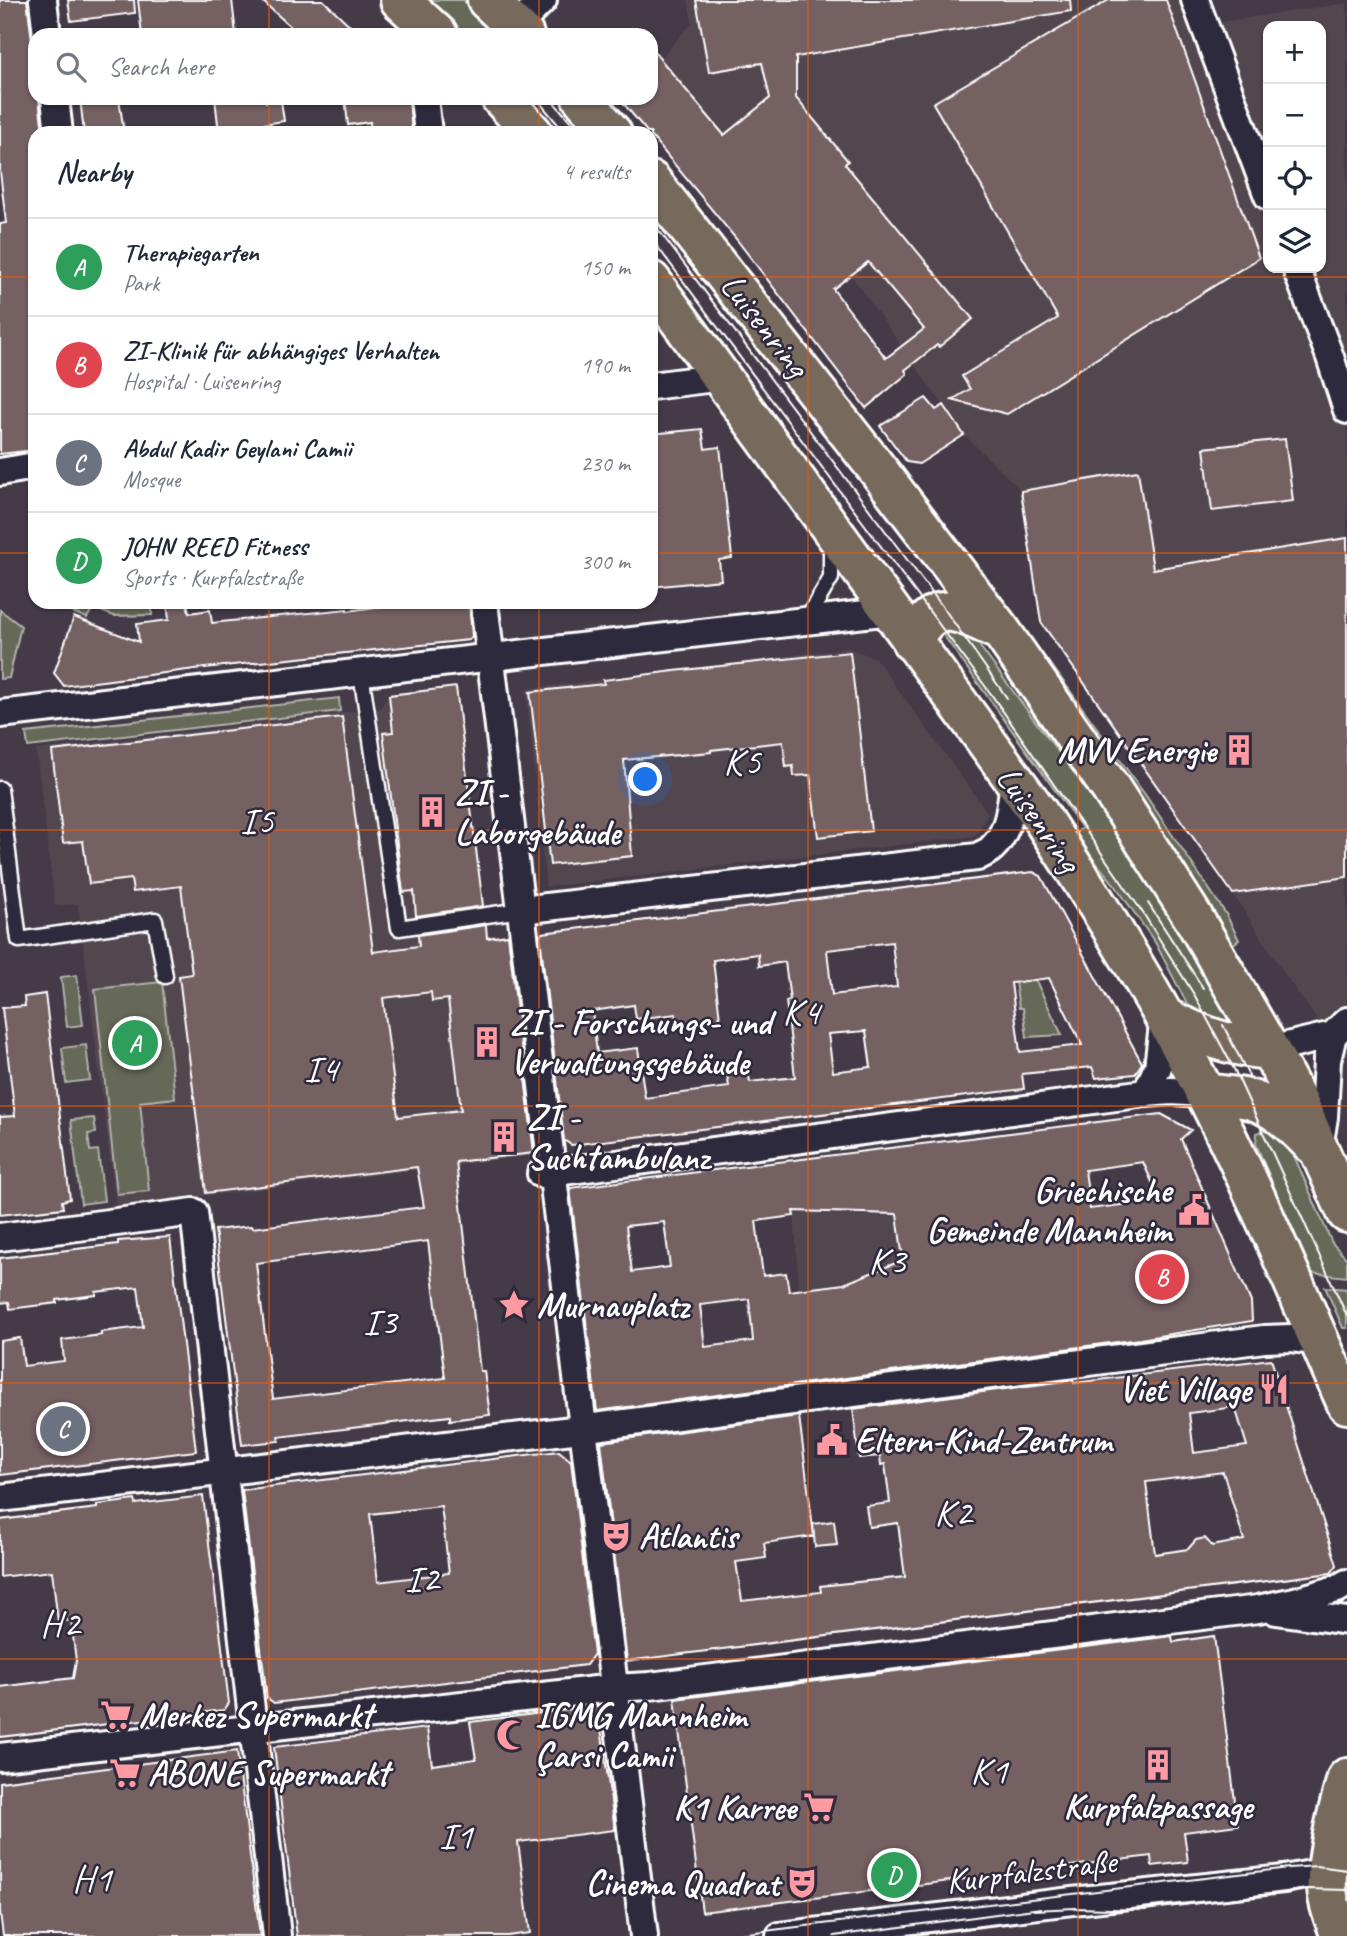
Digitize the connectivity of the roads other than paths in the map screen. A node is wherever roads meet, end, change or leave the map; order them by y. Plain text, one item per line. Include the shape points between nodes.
1 (43, 0) edge
2 (487, 0) edge
3 (543, 0) edge
4 (1195, 0) edge
5 (46, 28) edge
6 (514, 28) edge
7 (521, 28) edge
8 (56, 105) edge
9 (425, 105) edge
10 (507, 105) edge
11 (588, 105) edge
12 (58, 126) edge
13 (427, 126) edge
14 (527, 126) edge
15 (606, 126) edge
16 (1263, 183) edge
17 (658, 190) edge
18 (1298, 273) edge
19 (658, 290) edge
20 (722, 377) junction
21 (658, 385) edge
22 (1347, 410) edge
23 (28, 467) edge
24 (0, 472) edge
25 (831, 529) junction
26 (485, 609) edge
27 (912, 618) junction
28 (806, 620) junction
29 (1001, 631) junction
30 (491, 659) junction
31 (361, 673) junction
32 (0, 715) edge
33 (1014, 782) junction
34 (0, 789) edge
35 (521, 910) junction
36 (165, 976) dead end
37 (1164, 1017) junction
38 (1340, 1028) edge
39 (1270, 1050) junction
40 (1146, 1093) junction
41 (1204, 1093) junction
42 (1319, 1150) junction
43 (546, 1174) junction
44 (1347, 1213) edge
45 (0, 1237) edge
46 (1319, 1342) junction
47 (1347, 1404) edge
48 (583, 1428) junction
49 (225, 1470) junction
50 (0, 1498) edge
51 (1347, 1583) edge
52 (1258, 1609) junction
53 (1347, 1622) edge
54 (613, 1688) junction
55 (254, 1728) junction
56 (0, 1757) edge
57 (1347, 1778) edge
58 (1328, 1871) junction
59 (277, 1936) edge
60 (643, 1936) edge
61 (780, 1936) edge
62 (1341, 1936) edge

1 - 5 street
2 - 6 main road
3 - 7 street
4 - 16 street
8 - 12 street
9 - 13 street
10 - 14 main road
11 - 15 main road
17 - 29 main road, Luisenring
18 - 22 street
19 - 20 main road, Luisenring
20 - 21 street
20 - 25 main road, Luisenring
23 - 24 street
25 - 27 main road, Luisenring
25 - 28 lane via 831,578
26 - 30 street
27 - 28 street
27 - 29 main road via 945,610
27 - 33 main road, Luisenring
28 - 30 street
29 - 39 main road, Luisenring via 1171,882
30 - 31 street
30 - 35 street
31 - 32 street
31 - 35 lane via 399,928
33 - 35 street via 1003,833 993,848 977,857
33 - 37 main road, Luisenring via 1091,893
34 - 36 lane via 19,940 155,920
35 - 43 street
37 - 39 main road via 1221,1042
37 - 40 street via 1158,1067
37 - 41 main road, Luisenring
38 - 39 street
38 - 42 street via 1325,1081
39 - 42 main road, Luisenring
40 - 41 street
40 - 43 street
41 - 42 main road via 1263,1105
41 - 46 main road, Luisenring
42 - 44 main road, Luisenring
43 - 48 street
45 - 49 street via 194,1212
46 - 47 main road, Luisenring
46 - 48 street via 1264,1339
48 - 49 street
48 - 54 street
49 - 50 street
49 - 55 street
51 - 52 street
52 - 53 street
52 - 54 street
54 - 55 street
54 - 60 street
55 - 56 street
55 - 59 street
57 - 58 main road
58 - 61 street, Kurpfalzstraße
58 - 62 main road via 1327,1888

